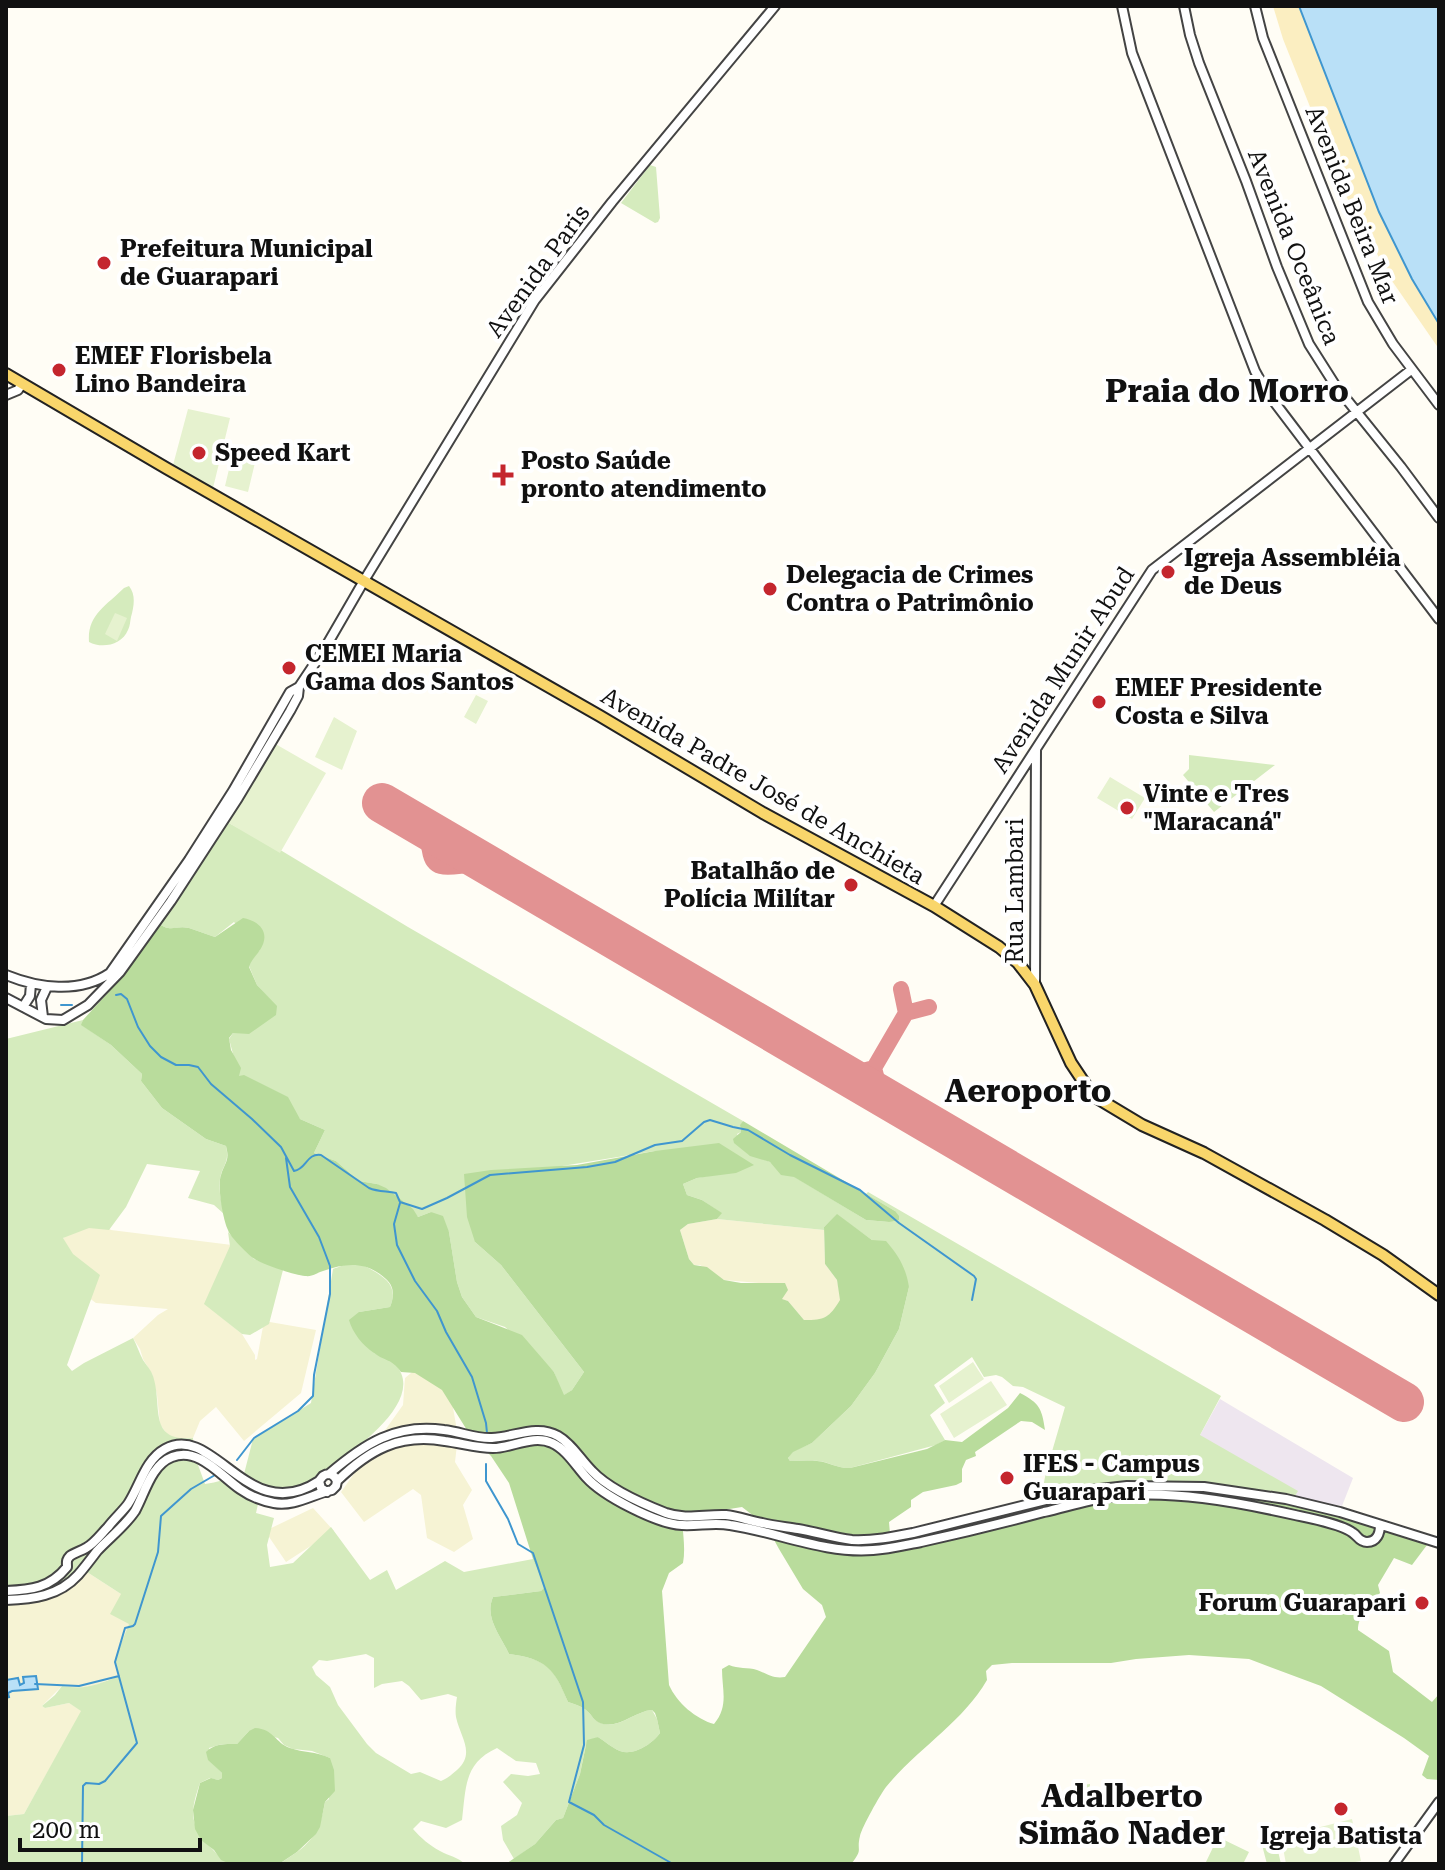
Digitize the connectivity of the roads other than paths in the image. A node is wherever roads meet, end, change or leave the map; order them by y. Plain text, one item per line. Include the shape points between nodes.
1 (775, 6) edge
2 (1122, 6) edge
3 (1184, 6) edge
4 (1255, 6) edge
5 (1411, 370) junction
6 (6, 374) edge
7 (22, 384) junction
8 (6, 395) edge
9 (1439, 405) edge
10 (1356, 411) junction
11 (1309, 448) junction
12 (1439, 518) edge
13 (364, 581) junction
14 (1439, 619) edge
15 (299, 687) junction
16 (1036, 749) junction
17 (934, 906) junction
18 (6, 975) edge
19 (31, 984) junction
20 (1035, 985) junction
21 (47, 987) junction
22 (6, 998) edge
23 (23, 1007) junction
24 (43, 1017) junction
25 (1439, 1295) edge
26 (329, 1474) junction
27 (319, 1481) junction
28 (337, 1481) junction
29 (327, 1492) junction
30 (1380, 1525) junction
31 (1439, 1543) edge
32 (76, 1553) junction
33 (86, 1565) junction
34 (67, 1567) junction
35 (78, 1575) junction
36 (6, 1591) edge
37 (6, 1600) edge
38 (1439, 1802) edge
39 (1394, 1864) edge

1 - 13 street, Avenida Paris via 535,300
2 - 11 street via 1132,53 1255,371
3 - 10 street, Avenida Oceânica via 1199,63 1303,330 1327,374
4 - 5 street, Avenida Beira Mar via 1362,290
5 - 9 street, Avenida Beira Mar
5 - 10 street, Avenida Munir Abud
6 - 7 main road, Avenida Padre José de Anchieta
7 - 8 street
7 - 13 main road, Avenida Padre José de Anchieta
10 - 11 street, Avenida Munir Abud
10 - 12 street, Avenida Oceânica
11 - 14 street
11 - 16 street, Avenida Munir Abud via 1152,570
13 - 15 street, Avenida Paris
13 - 17 main road, Avenida Padre José de Anchieta
15 - 21 street via 290,692 189,860 110,973 95,981
15 - 24 street via 238,798 120,972 81,1011 63,1020
16 - 17 street, Avenida Munir Abud
16 - 20 street, Rua Lambari
17 - 20 main road, Avenida Padre José de Anchieta via 999,947
18 - 19 street
19 - 21 street
19 - 23 street
20 - 25 main road, Avenida Padre José de Anchieta via 1071,1063 1097,1098 1325,1220
21 - 24 street via 41,1000
22 - 23 street
23 - 24 street
26 - 27 street
26 - 28 street
26 - 30 street via 360,1449 400,1432 445,1430 486,1438 535,1430 561,1438 594,1473 666,1512 686,1517 727,1515 853,1540 884,1539 1082,1491 1127,1486 1204,1487 1272,1497
27 - 29 street
27 - 32 street via 293,1493 273,1493 253,1486 196,1447 174,1446 157,1455 121,1513
28 - 29 street
28 - 30 street via 365,1456 401,1442 442,1440 496,1448 540,1440 553,1443 596,1488 671,1524 733,1525 841,1548 885,1549 1127,1495 1256,1506 1321,1522 1369,1542 1378,1536
29 - 33 street via 291,1503 269,1502 238,1488 198,1458 175,1456 155,1471 134,1511
30 - 31 street
32 - 33 street
32 - 34 street via 68,1558
33 - 35 street
34 - 35 street
34 - 36 street via 50,1583
35 - 37 street via 38,1598
38 - 39 street

